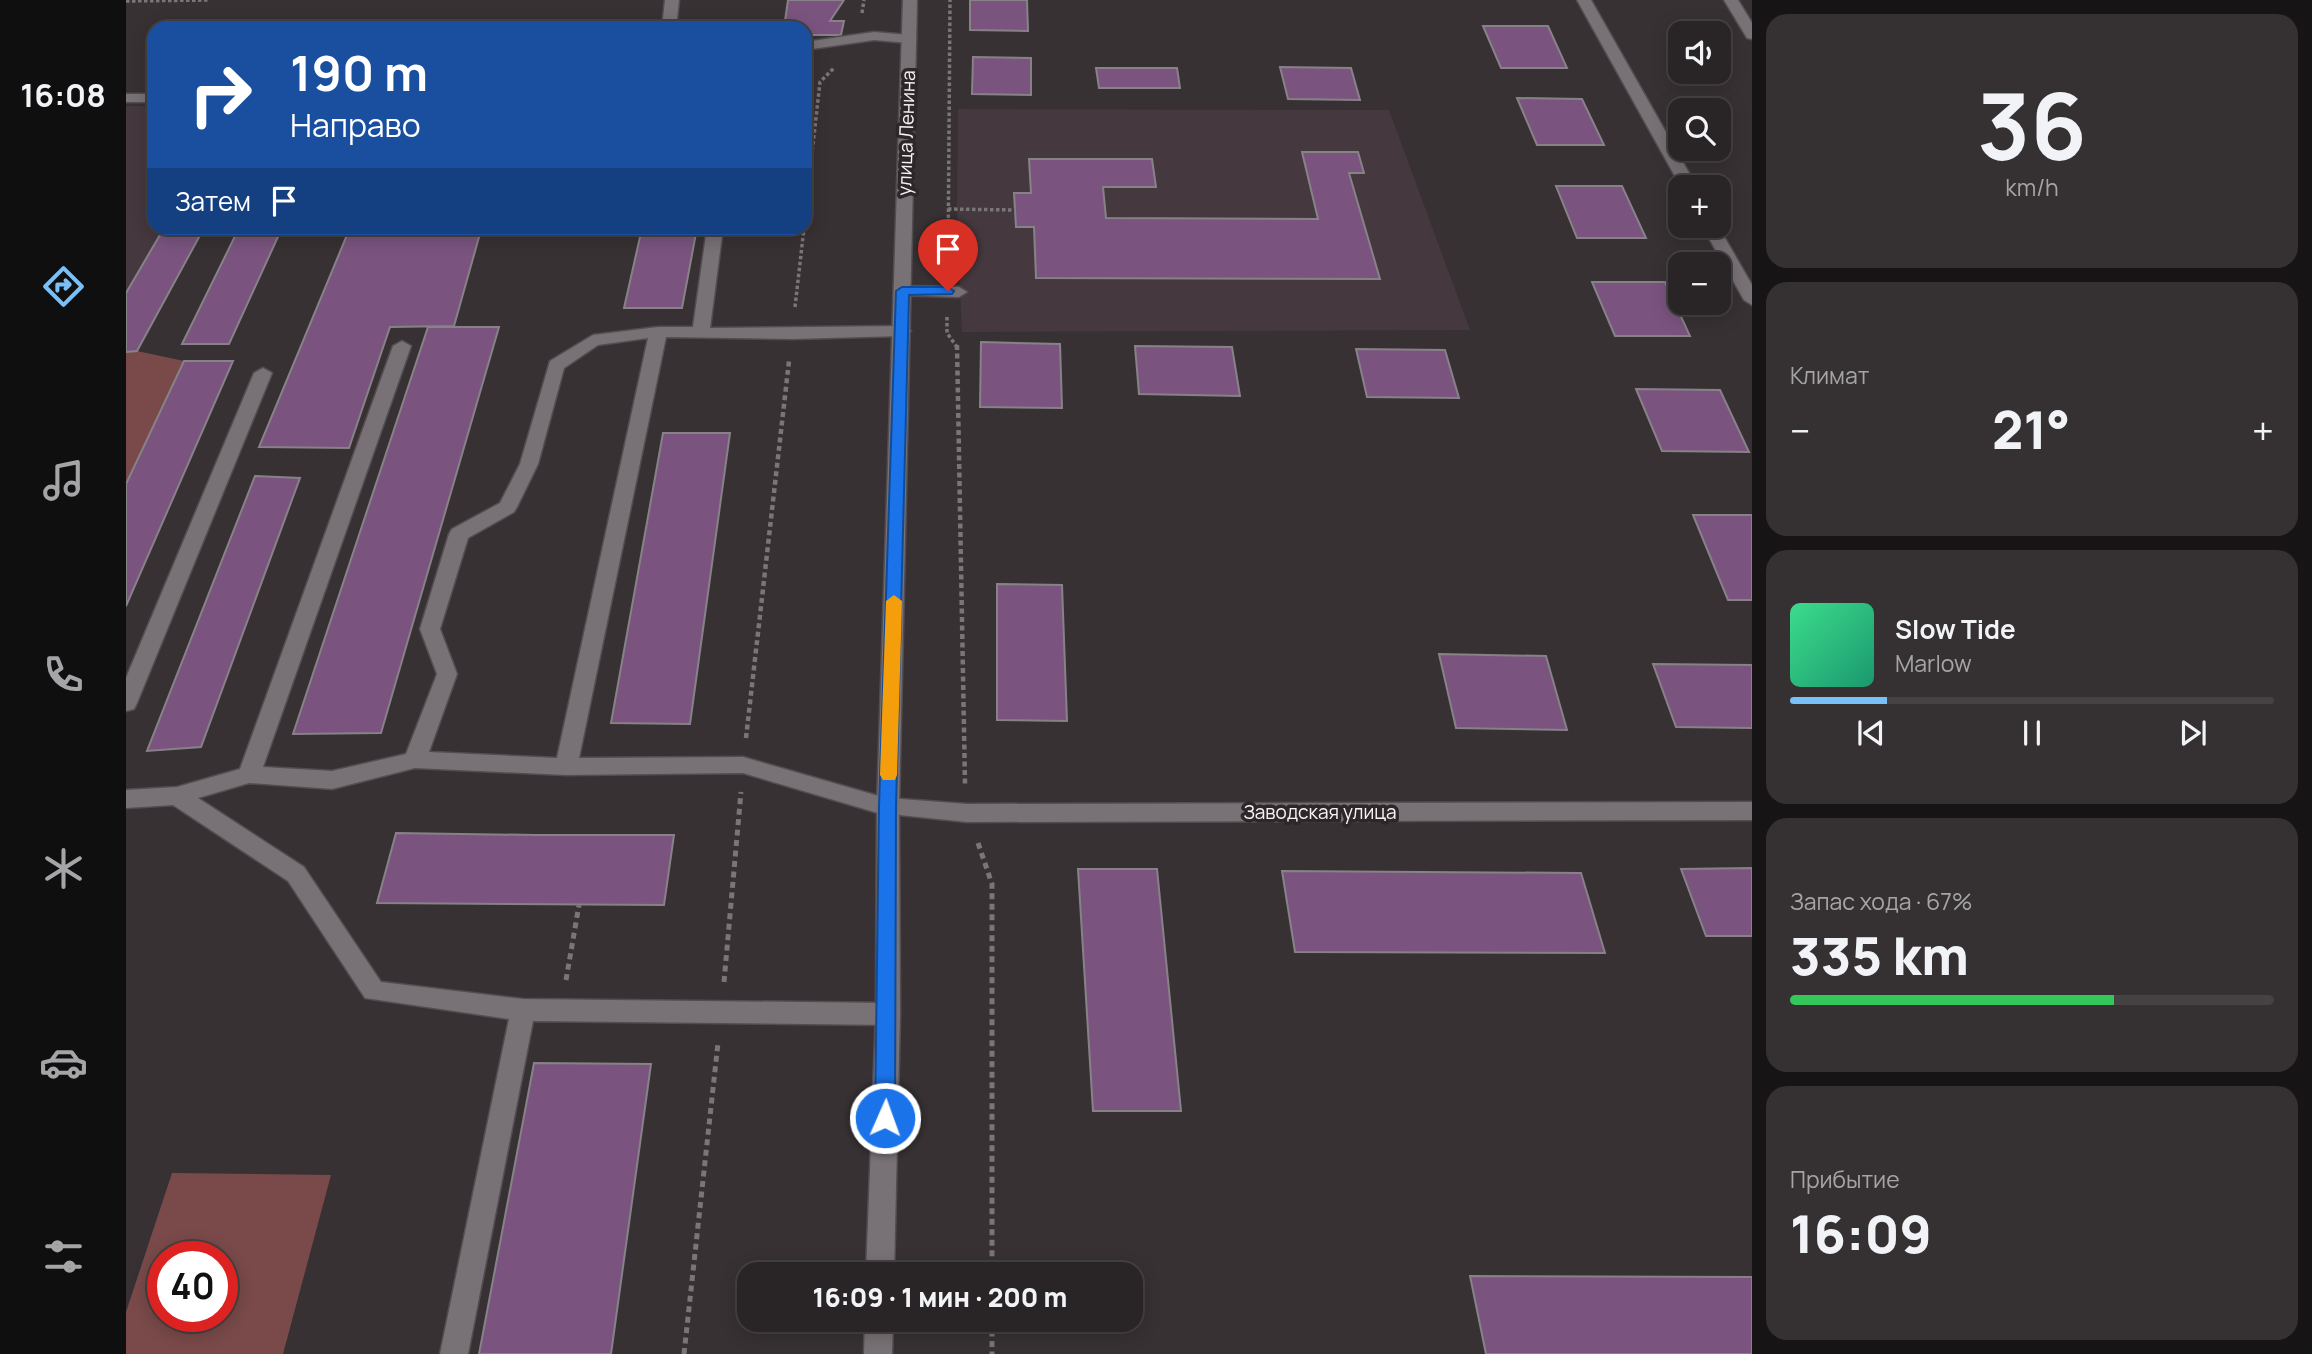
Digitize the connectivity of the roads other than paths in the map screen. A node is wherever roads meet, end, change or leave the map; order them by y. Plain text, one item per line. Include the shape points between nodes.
1 (672, 0) edge
2 (910, 0) edge
3 (1584, 0) edge
4 (1731, 0) edge
5 (670, 21) edge
6 (1752, 35) edge
7 (909, 39) junction
8 (812, 45) edge
9 (126, 98) edge
10 (147, 98) edge
11 (1682, 175) edge
12 (714, 235) edge
13 (1717, 238) edge
14 (902, 291) junction
15 (953, 291) road end
16 (1752, 300) edge
17 (902, 331) junction
18 (658, 332) junction
19 (701, 334) junction
20 (402, 346) dead end
21 (262, 373) dead end
22 (126, 703) edge
23 (415, 760) junction
24 (566, 766) junction
25 (249, 775) junction
26 (177, 796) junction
27 (126, 799) edge
28 (888, 807) junction
29 (1752, 811) edge
30 (523, 1010) junction
31 (888, 1014) junction
32 (880, 1262) edge
33 (879, 1332) edge
34 (454, 1354) edge
35 (878, 1354) edge

1 - 5 street
2 - 7 street, улица Ленина
3 - 11 street
4 - 6 street
7 - 8 street via 874,36
7 - 14 street, улица Ленина
9 - 10 street
12 - 19 street
13 - 16 street
14 - 15 street
14 - 17 street, улица Ленина
17 - 19 street
17 - 28 street, улица Ленина
18 - 19 street
18 - 23 street via 593,340 556,365 529,464 507,507 459,534 430,629 447,674
18 - 24 street
20 - 25 street
21 - 22 street
23 - 24 street, Заводская улица
23 - 25 street, Заводская улица via 332,780
24 - 28 street, Заводская улица via 743,765
25 - 26 street, Заводская улица
26 - 27 street, Заводская улица
26 - 30 street via 296,874 374,991
28 - 29 street, Заводская улица via 967,813
28 - 31 street, улица Ленина
30 - 31 street
30 - 34 street
31 - 32 street, улица Ленина
33 - 35 street

